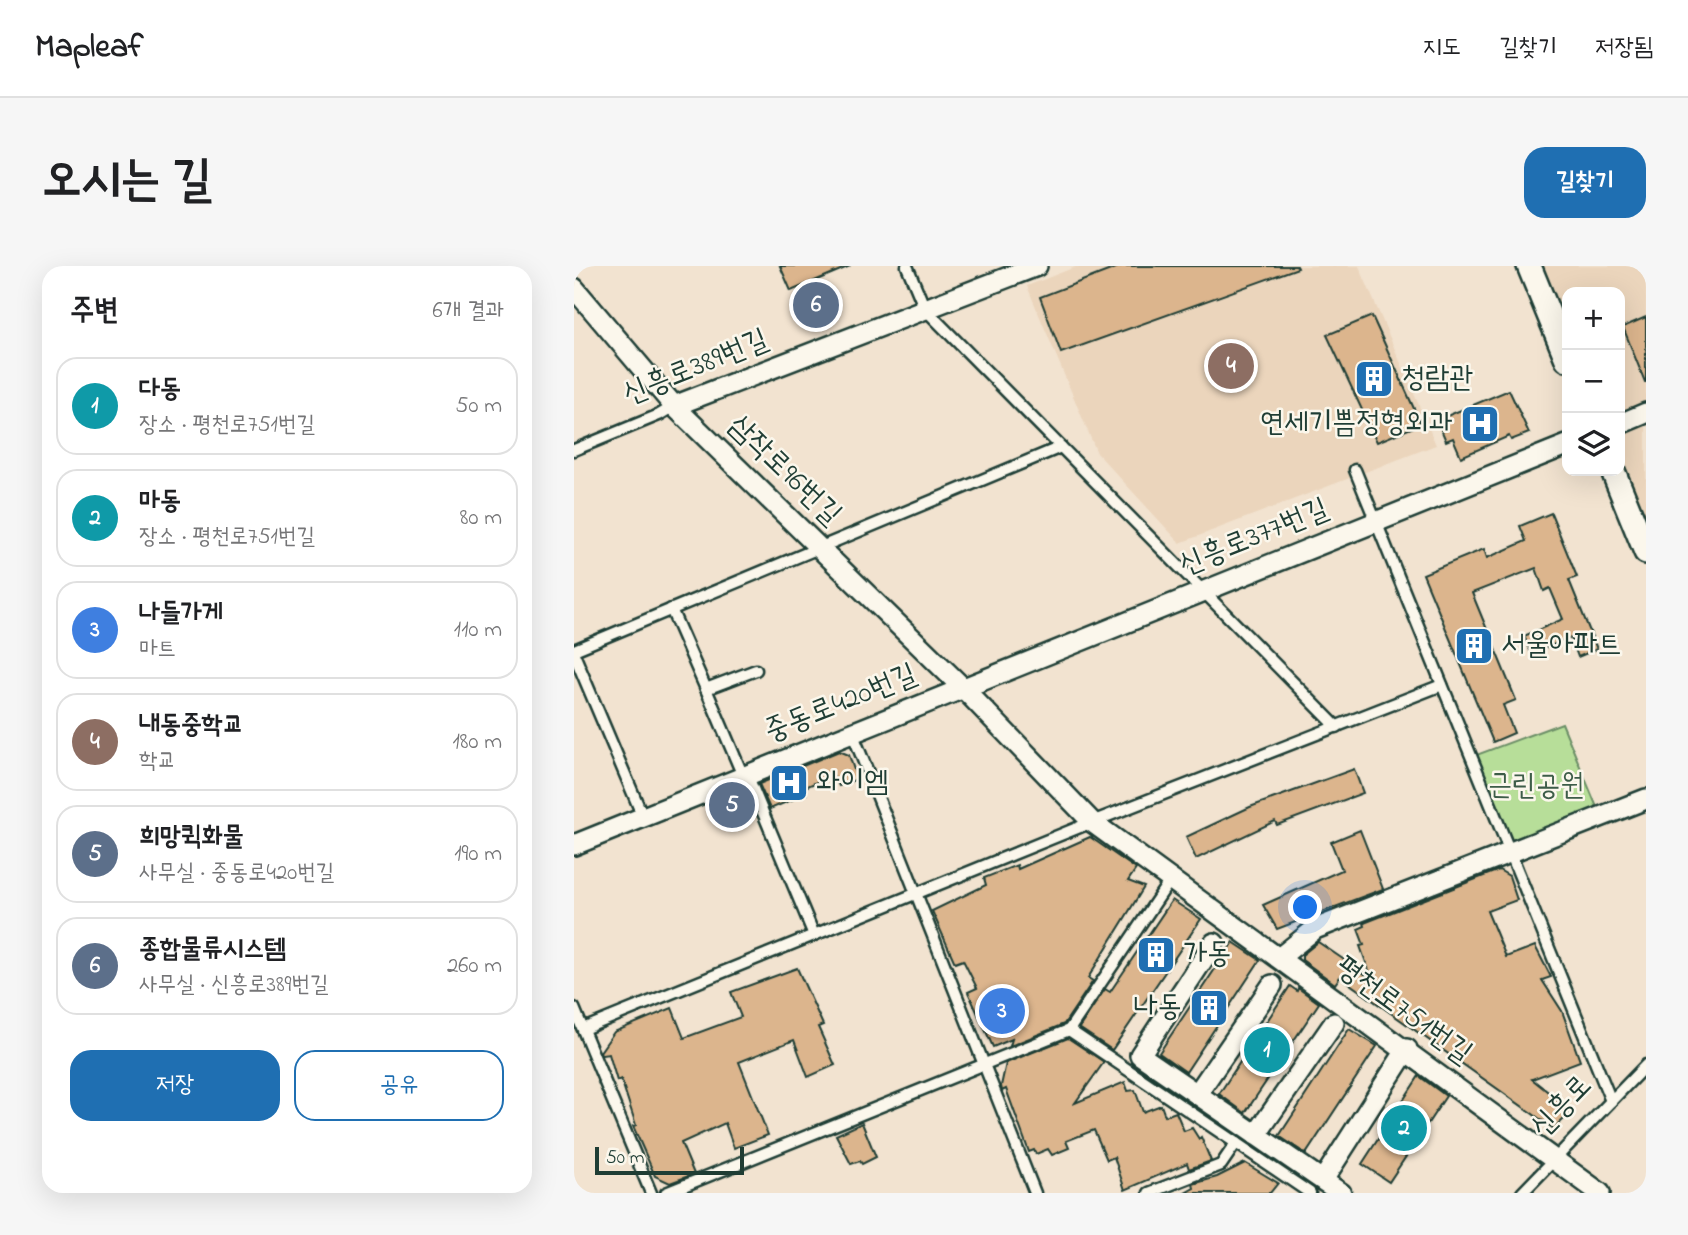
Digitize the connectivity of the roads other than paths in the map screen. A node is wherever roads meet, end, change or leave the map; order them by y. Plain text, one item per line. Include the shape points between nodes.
1 (907, 266) edge
2 (1037, 266) edge
3 (1529, 266) edge
4 (574, 289) edge
5 (925, 309) junction
6 (1563, 350) edge
7 (674, 406) junction
8 (1646, 413) edge
9 (1625, 422) edge
10 (1061, 447) junction
11 (1562, 447) edge
12 (574, 450) edge
13 (1355, 470) dead end
14 (1615, 476) edge
15 (1377, 521) junction
16 (819, 548) junction
17 (1646, 552) edge
18 (1204, 590) junction
19 (671, 609) junction
20 (574, 652) edge
21 (756, 670) dead end
22 (1442, 685) junction
23 (962, 687) junction
24 (706, 689) junction
25 (1337, 727) junction
26 (852, 732) junction
27 (743, 776) junction
28 (1646, 799) edge
29 (643, 817) junction
30 (1092, 822) junction
31 (574, 845) edge
32 (1510, 853) junction
33 (1171, 879) junction
34 (916, 894) junction
35 (814, 935) junction
36 (1214, 943) dead end
37 (1279, 958) junction
38 (1272, 985) dead end
39 (574, 1008) edge
40 (1334, 1023) dead end
41 (583, 1029) junction
42 (1069, 1030) junction
43 (1407, 1049) junction
44 (984, 1065) junction
45 (1646, 1065) edge
46 (1197, 1094) junction
47 (1611, 1101) junction
48 (1256, 1135) junction
49 (1236, 1143) junction
50 (1555, 1160) junction
51 (1316, 1187) edge
52 (651, 1193) edge
53 (666, 1193) edge
54 (1035, 1193) edge
55 (1149, 1193) edge
56 (1341, 1193) edge
57 (1522, 1193) edge
58 (1600, 1193) edge

1 - 5 lane
2 - 5 street, 신흥로389번길
3 - 6 street
4 - 7 street, 삼작로96번길
5 - 7 street, 신흥로389번길
5 - 10 lane
7 - 12 lane, 신흥로389번길
7 - 16 street, 삼작로96번길
8 - 9 street
10 - 16 lane
10 - 18 lane
11 - 15 street, 신흥로377번길
13 - 15 lane
14 - 17 street
15 - 18 street, 신흥로377번길
15 - 22 lane
16 - 19 lane
16 - 23 street, 삼작로96번길
18 - 23 street, 신흥로377번길
18 - 25 lane
19 - 20 lane
19 - 24 lane, 중동로420번길
20 - 29 lane
21 - 24 lane
22 - 25 lane
22 - 32 lane
23 - 26 street, 중동로420번길
23 - 30 street, 평천로751번길
24 - 27 lane, 중동로420번길
25 - 30 lane
26 - 27 street, 중동로420번길
26 - 34 lane
27 - 29 street, 중동로420번길
27 - 35 lane, 중동로420번길 via 751,784
28 - 32 street
29 - 31 street, 중동로420번길
30 - 33 street, 평천로751번길
30 - 34 lane
32 - 37 street via 1315,929
32 - 47 lane
33 - 37 street, 평천로751번길
33 - 42 lane
34 - 35 lane
34 - 44 lane
35 - 41 lane
36 - 46 street via 1140,1055
37 - 43 street, 평천로751번길
38 - 46 street
39 - 41 lane
40 - 48 street
41 - 52 lane
42 - 44 lane
42 - 49 lane
43 - 50 street, 평천로751번길
43 - 51 street
44 - 53 lane
44 - 54 lane
45 - 47 lane, 신흥로
46 - 48 street
47 - 50 lane, 신흥로
48 - 51 street
49 - 51 lane
49 - 55 lane via 1221,1165
50 - 57 lane, 신흥로
50 - 58 street, 평천로751번길
51 - 56 street

